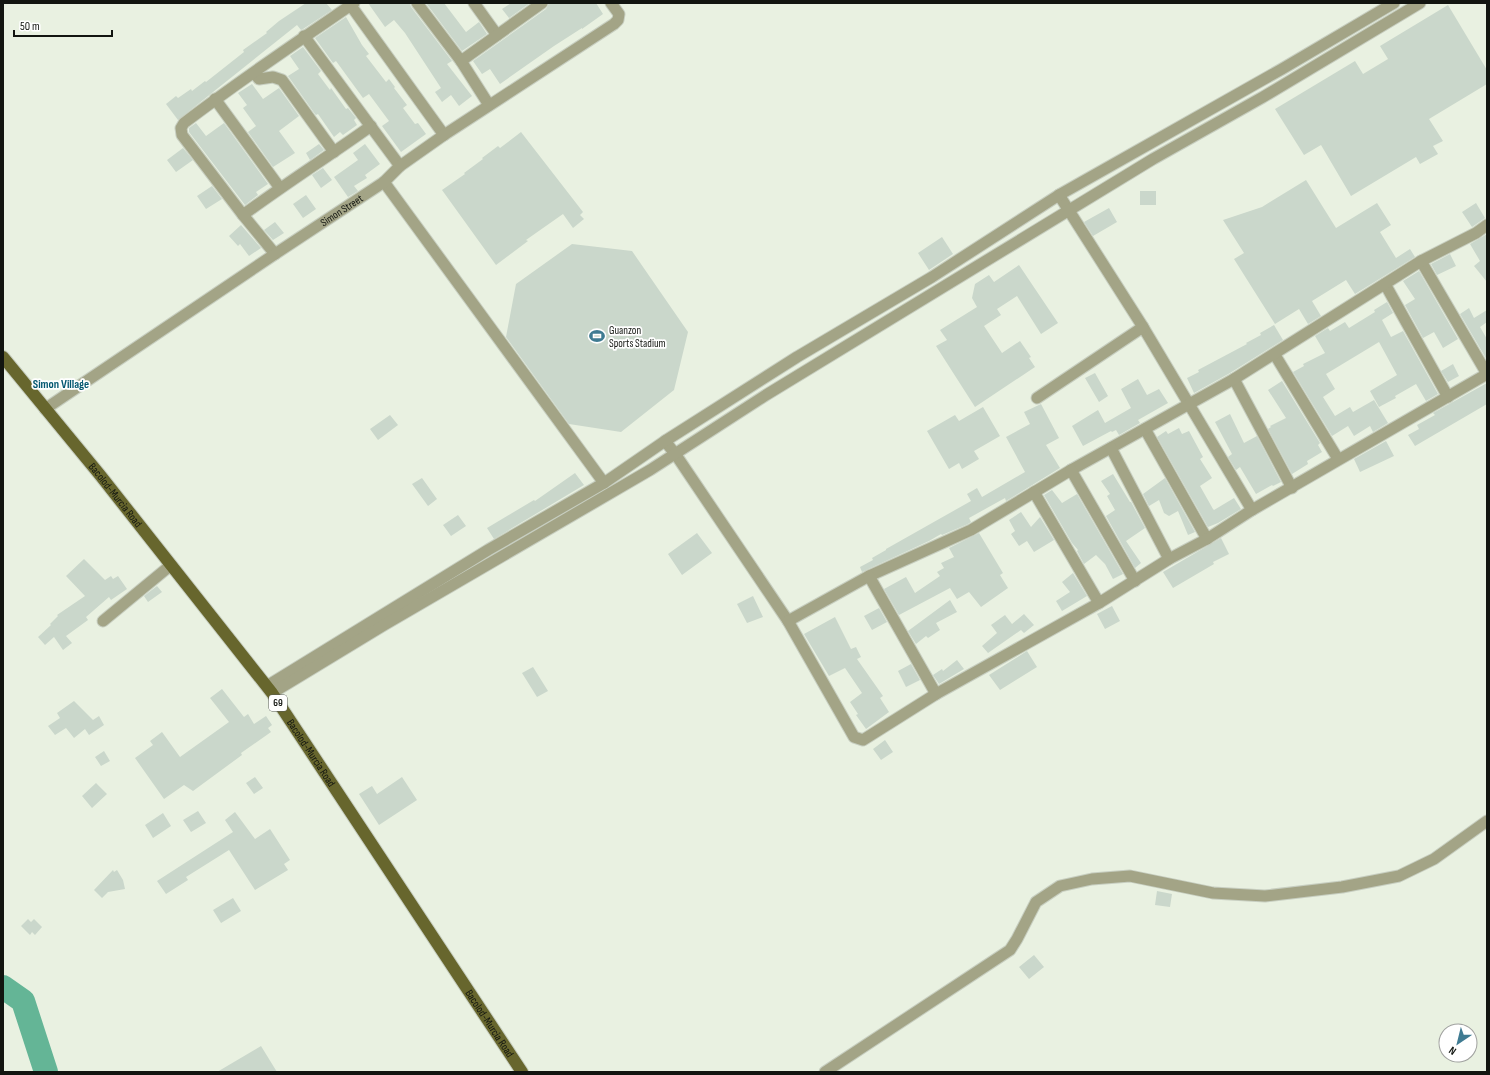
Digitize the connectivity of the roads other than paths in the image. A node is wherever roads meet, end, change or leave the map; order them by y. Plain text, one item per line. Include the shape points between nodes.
1 (417, 3) edge
2 (474, 3) edge
3 (542, 3) edge
4 (611, 3) edge
5 (1394, 3) edge
6 (1420, 3) edge
7 (351, 4) edge
8 (497, 35) junction
9 (304, 36) junction
10 (461, 61) junction
11 (254, 73) junction
12 (215, 99) junction
13 (489, 105) junction
14 (371, 126) junction
15 (1181, 126) junction
16 (444, 135) junction
17 (1189, 139) junction
18 (334, 152) junction
19 (400, 166) junction
20 (384, 182) junction
21 (280, 188) junction
22 (1059, 195) junction
23 (1069, 210) junction
24 (243, 215) junction
25 (1487, 225) edge
26 (275, 254) junction
27 (1422, 261) junction
28 (1385, 284) junction
29 (1143, 326) junction
30 (1275, 355) junction
31 (3, 356) edge
32 (1487, 374) edge
33 (1234, 379) junction
34 (1448, 397) junction
35 (1037, 398) dead end
36 (1190, 404) junction
37 (45, 408) junction
38 (1145, 429) junction
39 (665, 441) junction
40 (1111, 448) junction
41 (676, 454) junction
42 (1338, 459) junction
43 (1071, 470) junction
44 (604, 483) junction
45 (1292, 488) junction
46 (1034, 492) junction
47 (1252, 510) junction
48 (1207, 539) junction
49 (1170, 560) junction
50 (472, 561) junction
51 (171, 565) junction
52 (480, 569) junction
53 (869, 576) junction
54 (1135, 581) junction
55 (1099, 603) junction
56 (103, 621) dead end
57 (788, 621) junction
58 (269, 689) junction
59 (936, 694) junction
60 (1487, 822) edge
61 (522, 1072) edge
62 (825, 1072) edge

1 - 10 street
2 - 8 street
3 - 8 street
4 - 13 street, Simon Street via 619,14 614,24
5 - 15 street
6 - 17 street
7 - 9 street
7 - 16 street
8 - 10 street
9 - 11 street
9 - 14 street
10 - 13 street
11 - 12 street
11 - 18 street via 259,79 273,77 282,80
12 - 21 street
12 - 24 street via 184,123 181,128 182,135
13 - 16 street, Simon Street
14 - 18 street
14 - 19 street
15 - 17 street
15 - 22 street
16 - 19 street, Simon Street
17 - 23 street
18 - 21 street
19 - 20 street, Simon Street
20 - 26 street, Simon Street
20 - 44 street
21 - 24 street
22 - 23 street
22 - 39 street via 932,277 797,357
23 - 29 street
23 - 41 street via 766,395
24 - 26 street
25 - 27 street
26 - 37 street, Simon Street
27 - 28 street
27 - 32 street
28 - 30 street
28 - 34 street
29 - 35 street
29 - 36 street
30 - 33 street
30 - 42 street
31 - 37 main road, Bacolod-Murcia Road / 69
32 - 34 street
33 - 36 street
33 - 45 street
34 - 42 street
36 - 38 street
36 - 47 street
37 - 51 main road, Bacolod-Murcia Road / 69
38 - 40 street
38 - 48 street
39 - 41 street
39 - 44 street
40 - 43 street
40 - 49 street
41 - 52 street
41 - 57 street
42 - 45 street
43 - 46 street
43 - 54 street
44 - 50 street
45 - 47 street
46 - 53 street via 971,530
46 - 55 street
47 - 48 street
48 - 49 street
49 - 54 street
50 - 52 street
50 - 58 street via 348,635
51 - 56 street
51 - 58 main road, Bacolod-Murcia Road / 69
52 - 58 street
53 - 57 street
53 - 59 street
54 - 55 street
55 - 59 street
57 - 59 street via 854,736 863,740 869,737
58 - 61 main road, Bacolod-Murcia Road / 69
60 - 62 street via 1434,859 1399,876 1342,887 1264,896 1214,893 1130,876 1092,879 1060,886 1036,902 1010,950

